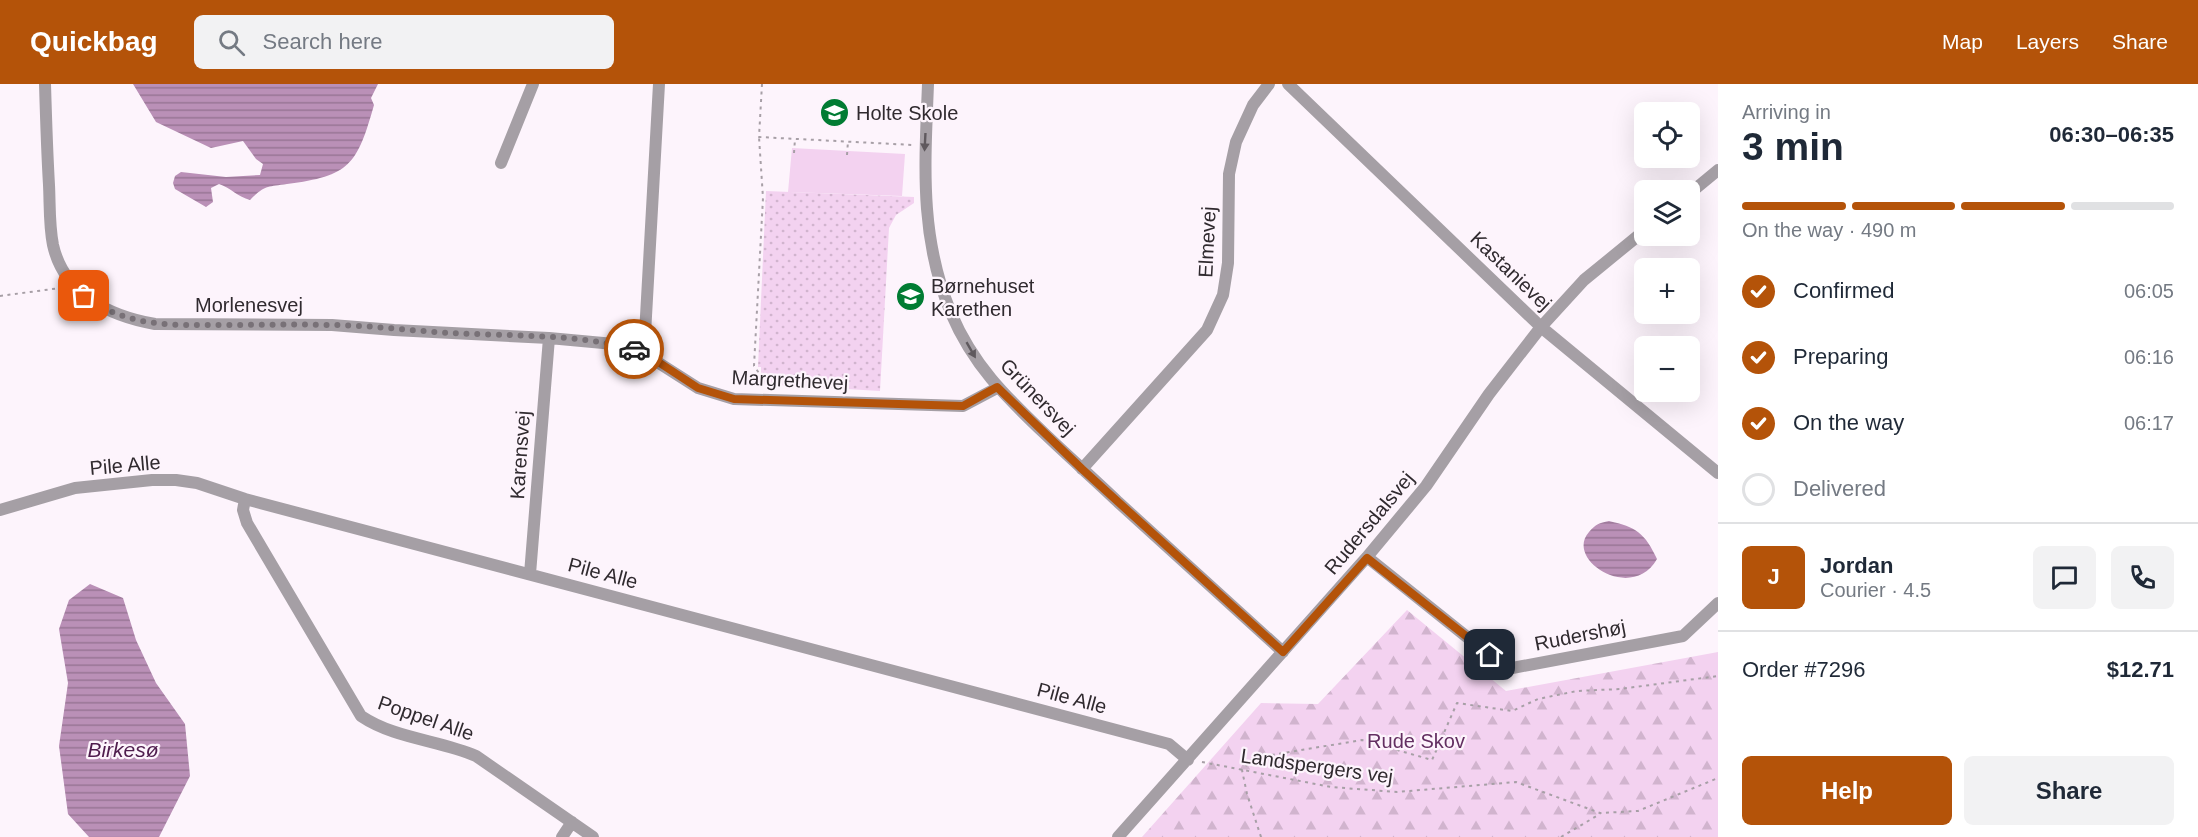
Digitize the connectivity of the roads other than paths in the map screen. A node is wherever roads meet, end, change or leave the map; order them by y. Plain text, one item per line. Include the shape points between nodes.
1 (45, 84) edge
2 (533, 84) edge
3 (659, 84) edge
4 (928, 84) edge
5 (1269, 84) edge
6 (1288, 84) edge
7 (501, 163) dead end
8 (1718, 170) edge
9 (1700, 185) edge
10 (1634, 239) edge
11 (1541, 327) junction
12 (549, 338) junction
13 (640, 351) junction
14 (997, 387) junction
15 (1082, 469) junction
16 (1718, 473) edge
17 (245, 499) junction
18 (0, 510) edge
19 (1367, 558) junction
20 (530, 574) junction
21 (1718, 603) edge
22 (1283, 652) junction
23 (1188, 760) junction
24 (572, 822) junction
25 (562, 837) edge
26 (593, 837) edge
27 (1118, 837) edge

1 - 12 street, Morlenesvej via 51,233 58,261 74,286 110,312 155,324 332,325
2 - 7 street
3 - 13 street via 645,334
4 -> 14 street, Grünersvej via 926,217 935,264 951,314 973,355
5 - 15 street, Elmevej via 1253,105 1236,142 1228,174 1228,263 1223,295 1207,330
6 - 11 street, Kastanievej
8 - 9 street
10 - 11 street, Rudersdalsvej via 1584,280
11 - 16 street, Kastanievej
11 - 19 street, Rudersdalsvej via 1426,486
12 - 13 street, Morlenesvej via 614,344
12 - 20 street, Karensvej
13 - 14 street, Margrethevej via 698,388 734,399 963,406
14 - 15 street, Grünersvej
15 - 22 street, Grünersvej
17 - 18 street, Pile Alle via 197,483 152,480 75,488
17 - 20 street, Pile Alle
17 - 24 street, Poppel Alle via 247,523 362,716 376,726 476,756
19 - 21 street, Rudershøj via 1507,669 1683,636
19 - 22 street, Rudersdalsvej
20 - 23 street, Pile Alle via 1169,744
22 - 23 street, Rudersdalsvej
23 - 27 street, Rudersdalsvej
24 - 25 street
24 - 26 street, Poppel Alle

